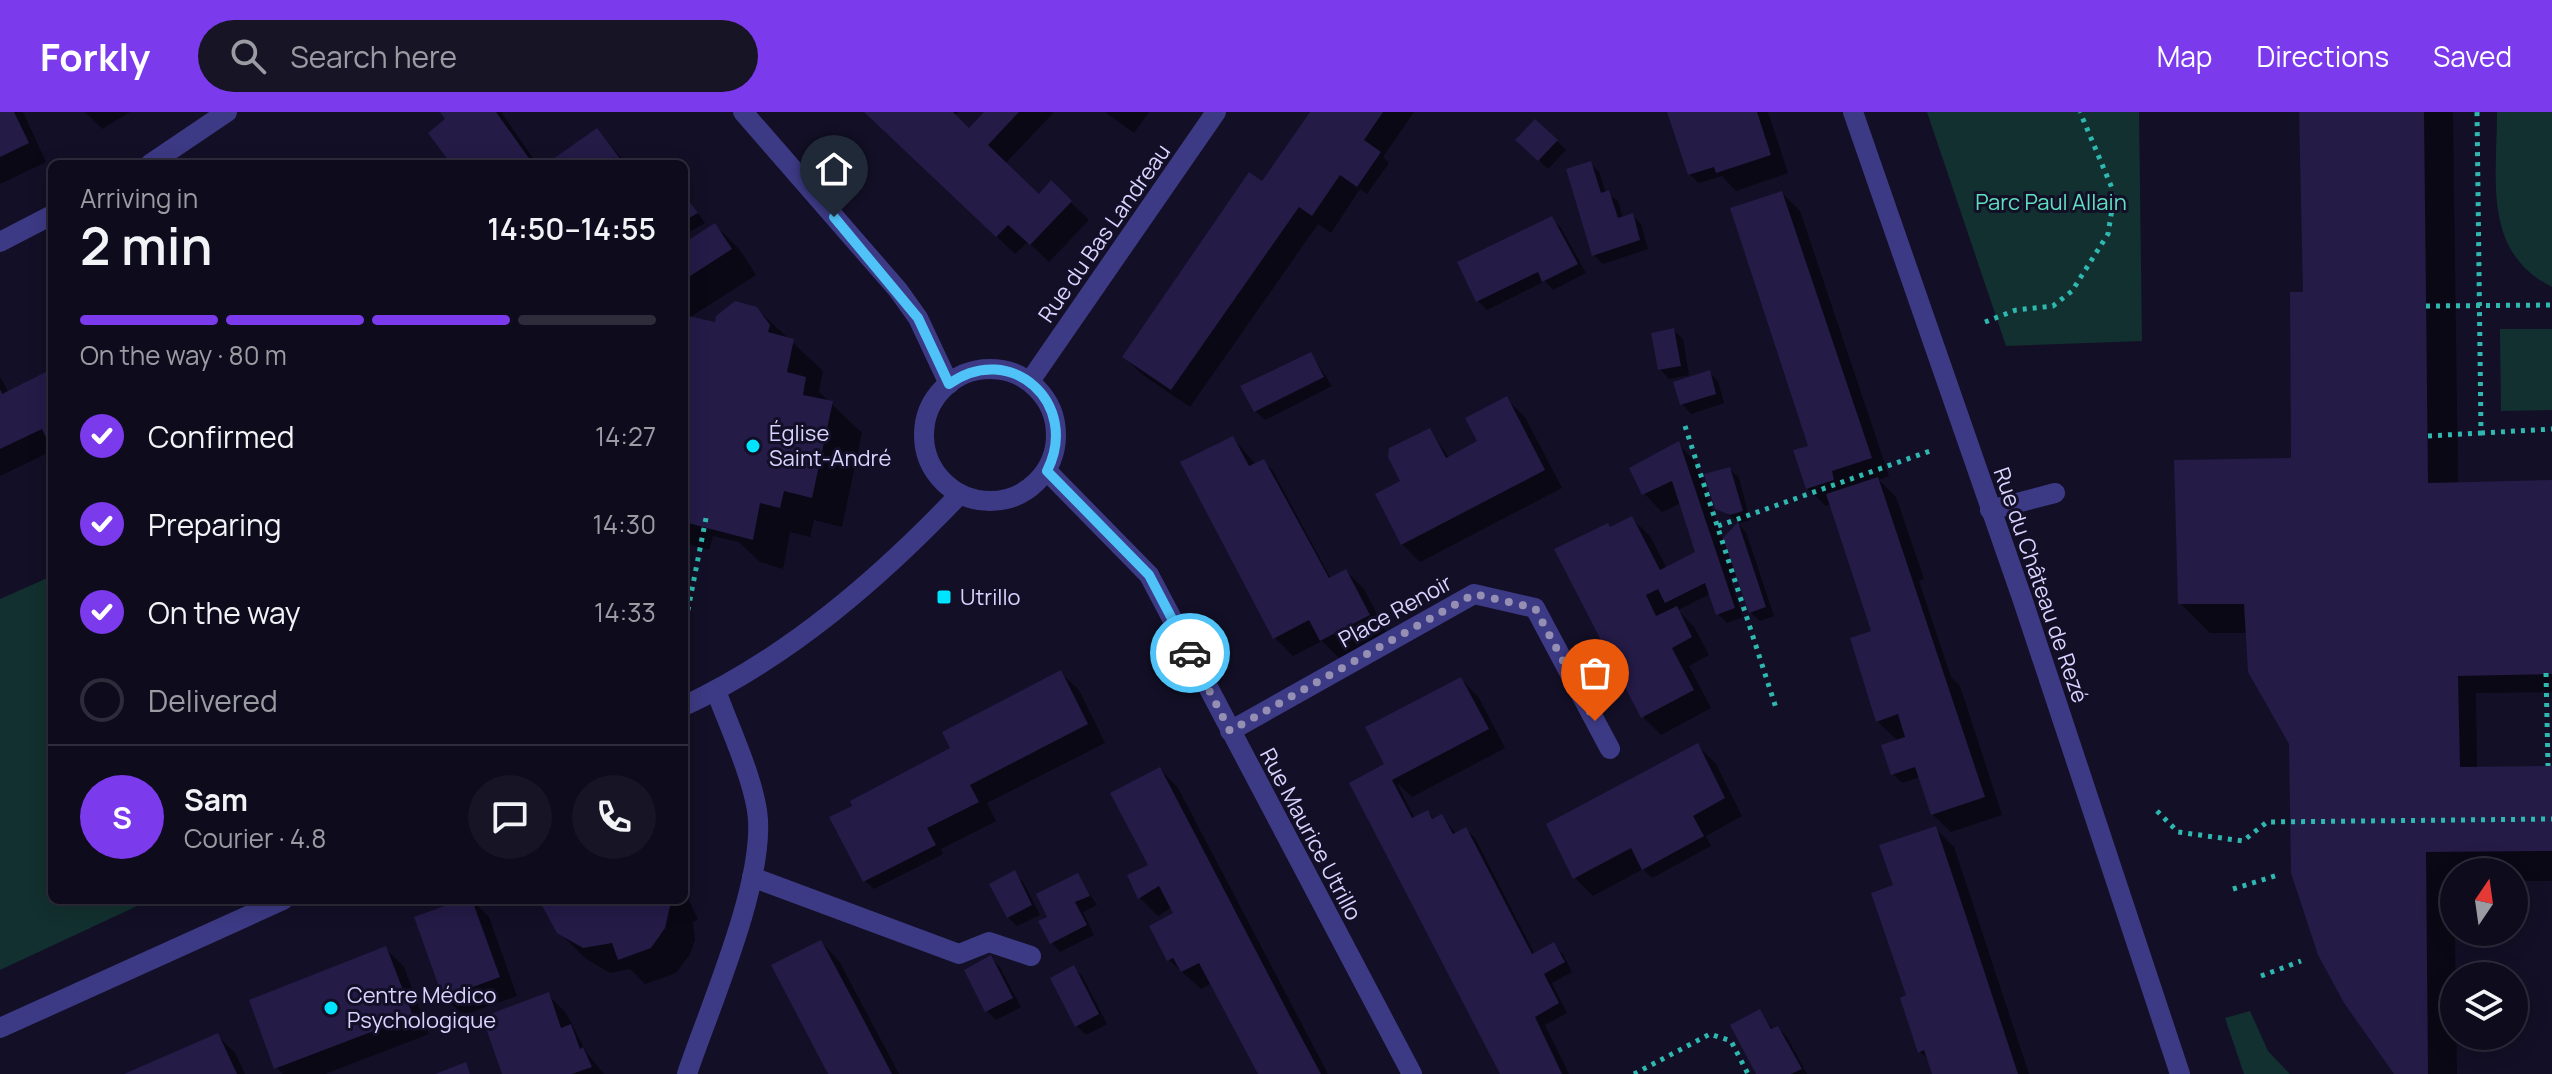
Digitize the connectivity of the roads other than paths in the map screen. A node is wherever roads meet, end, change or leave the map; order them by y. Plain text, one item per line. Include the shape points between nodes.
1 (227, 112) edge
2 (743, 112) edge
3 (1216, 112) edge
4 (1853, 112) edge
5 (156, 160) edge
6 (48, 217) edge
7 (0, 242) edge
8 (1030, 381) junction
9 (949, 384) junction
10 (1047, 471) junction
11 (2055, 493) dead end
12 (960, 494) junction
13 (1990, 510) junction
14 (716, 691) junction
15 (688, 704) edge
16 (1230, 731) junction
17 (1610, 749) dead end
18 (752, 877) junction
19 (274, 904) edge
20 (1031, 956) dead end
21 (0, 1028) edge
22 (687, 1074) edge
23 (1412, 1074) edge
24 (2180, 1074) edge

1 - 5 street
2 - 9 street via 898,290 918,318
3 - 8 street, Rue du Bas Landreau
4 - 13 street, Rue du Château de Rezé
6 - 7 street
8 - 9 street via 994,369 968,373
8 - 10 street via 1047,401 1055,423 1055,452
9 - 12 street via 931,405 924,441 935,472
10 - 12 street via 1009,499 979,500
10 - 16 street, Rue Maurice Utrillo via 1149,575
11 - 13 street
12 - 14 street via 870,581 788,646
13 - 24 street, Rue du Château de Rezé
14 - 15 street
14 - 18 street via 758,817
16 - 17 street, Place Renoir via 1474,594 1535,608
16 - 23 street, Rue Maurice Utrillo
18 - 20 street via 959,954 989,942
18 - 22 street
19 - 21 street

